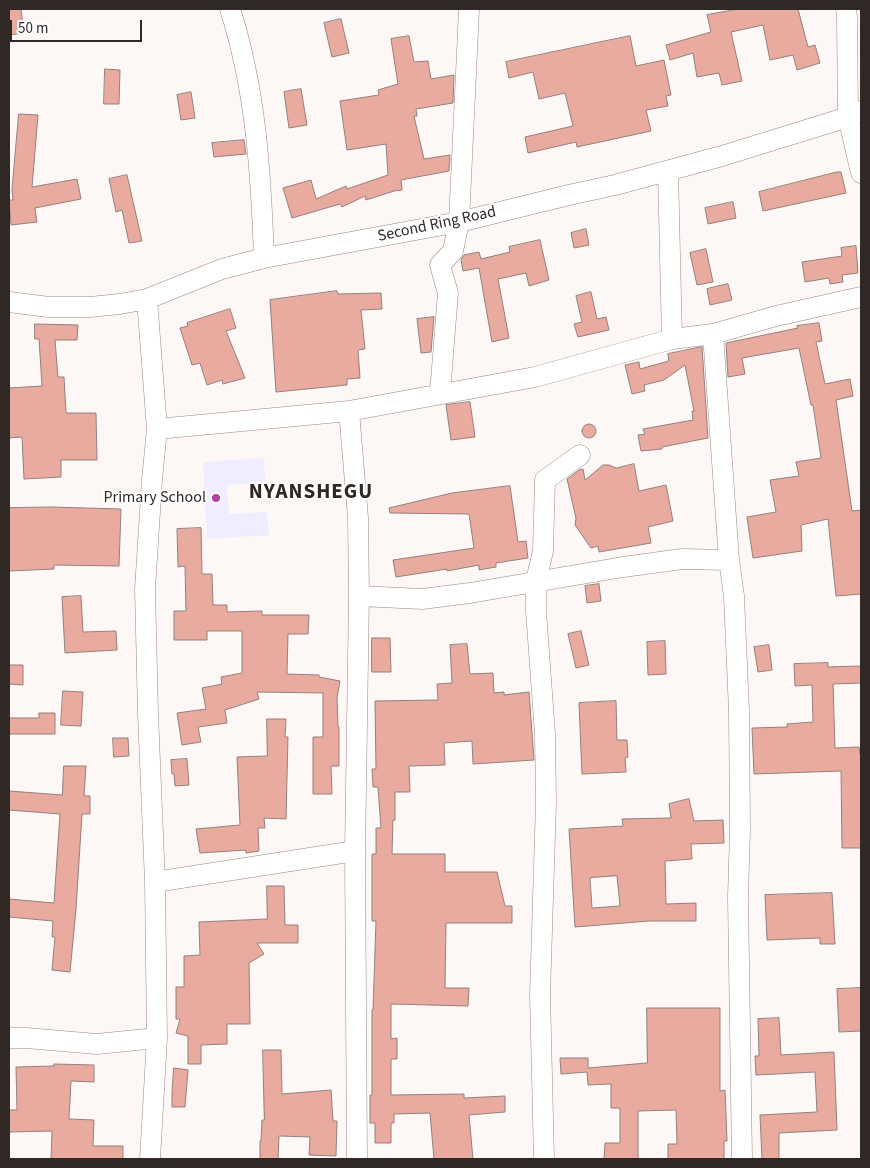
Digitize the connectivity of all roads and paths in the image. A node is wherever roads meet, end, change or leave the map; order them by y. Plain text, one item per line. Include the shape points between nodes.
1 (230, 9) edge
2 (469, 9) edge
3 (846, 9) edge
4 (854, 114) edge
5 (668, 171) junction
6 (861, 173) edge
7 (459, 222) junction
8 (264, 258) junction
9 (861, 297) edge
10 (147, 299) junction
11 (9, 302) edge
12 (712, 334) junction
13 (672, 339) junction
14 (440, 393) junction
15 (349, 411) junction
16 (157, 429) junction
17 (580, 455) dead end
18 (729, 560) junction
19 (536, 581) junction
20 (359, 596) junction
21 (355, 851) junction
22 (155, 882) junction
23 (9, 1038) edge
24 (157, 1038) junction
25 (150, 1159) edge
26 (357, 1159) edge
27 (544, 1159) edge
28 (742, 1159) edge

1 - 8 street via 243,52 251,100 260,173
2 - 7 street
3 - 4 street
4 - 5 street, Second Ring Road
4 - 6 street
5 - 7 street, Second Ring Road
5 - 13 street
7 - 8 street, Second Ring Road
7 - 14 street via 453,251 440,265 448,293
8 - 10 street, Second Ring Road via 222,269
9 - 12 street
10 - 11 street, Second Ring Road via 90,307
10 - 16 street
12 - 13 street
12 - 18 street
13 - 14 street via 535,377
14 - 15 street
15 - 16 street
15 - 20 street via 358,518
16 - 22 street via 144,589
17 - 19 street via 545,480 543,551
18 - 19 street via 682,559
18 - 28 street via 734,596 739,711
19 - 20 street via 422,599
19 - 27 street via 546,802 540,996
20 - 21 street
21 - 22 street
21 - 26 street
22 - 24 street
23 - 24 street via 97,1044
24 - 25 street

